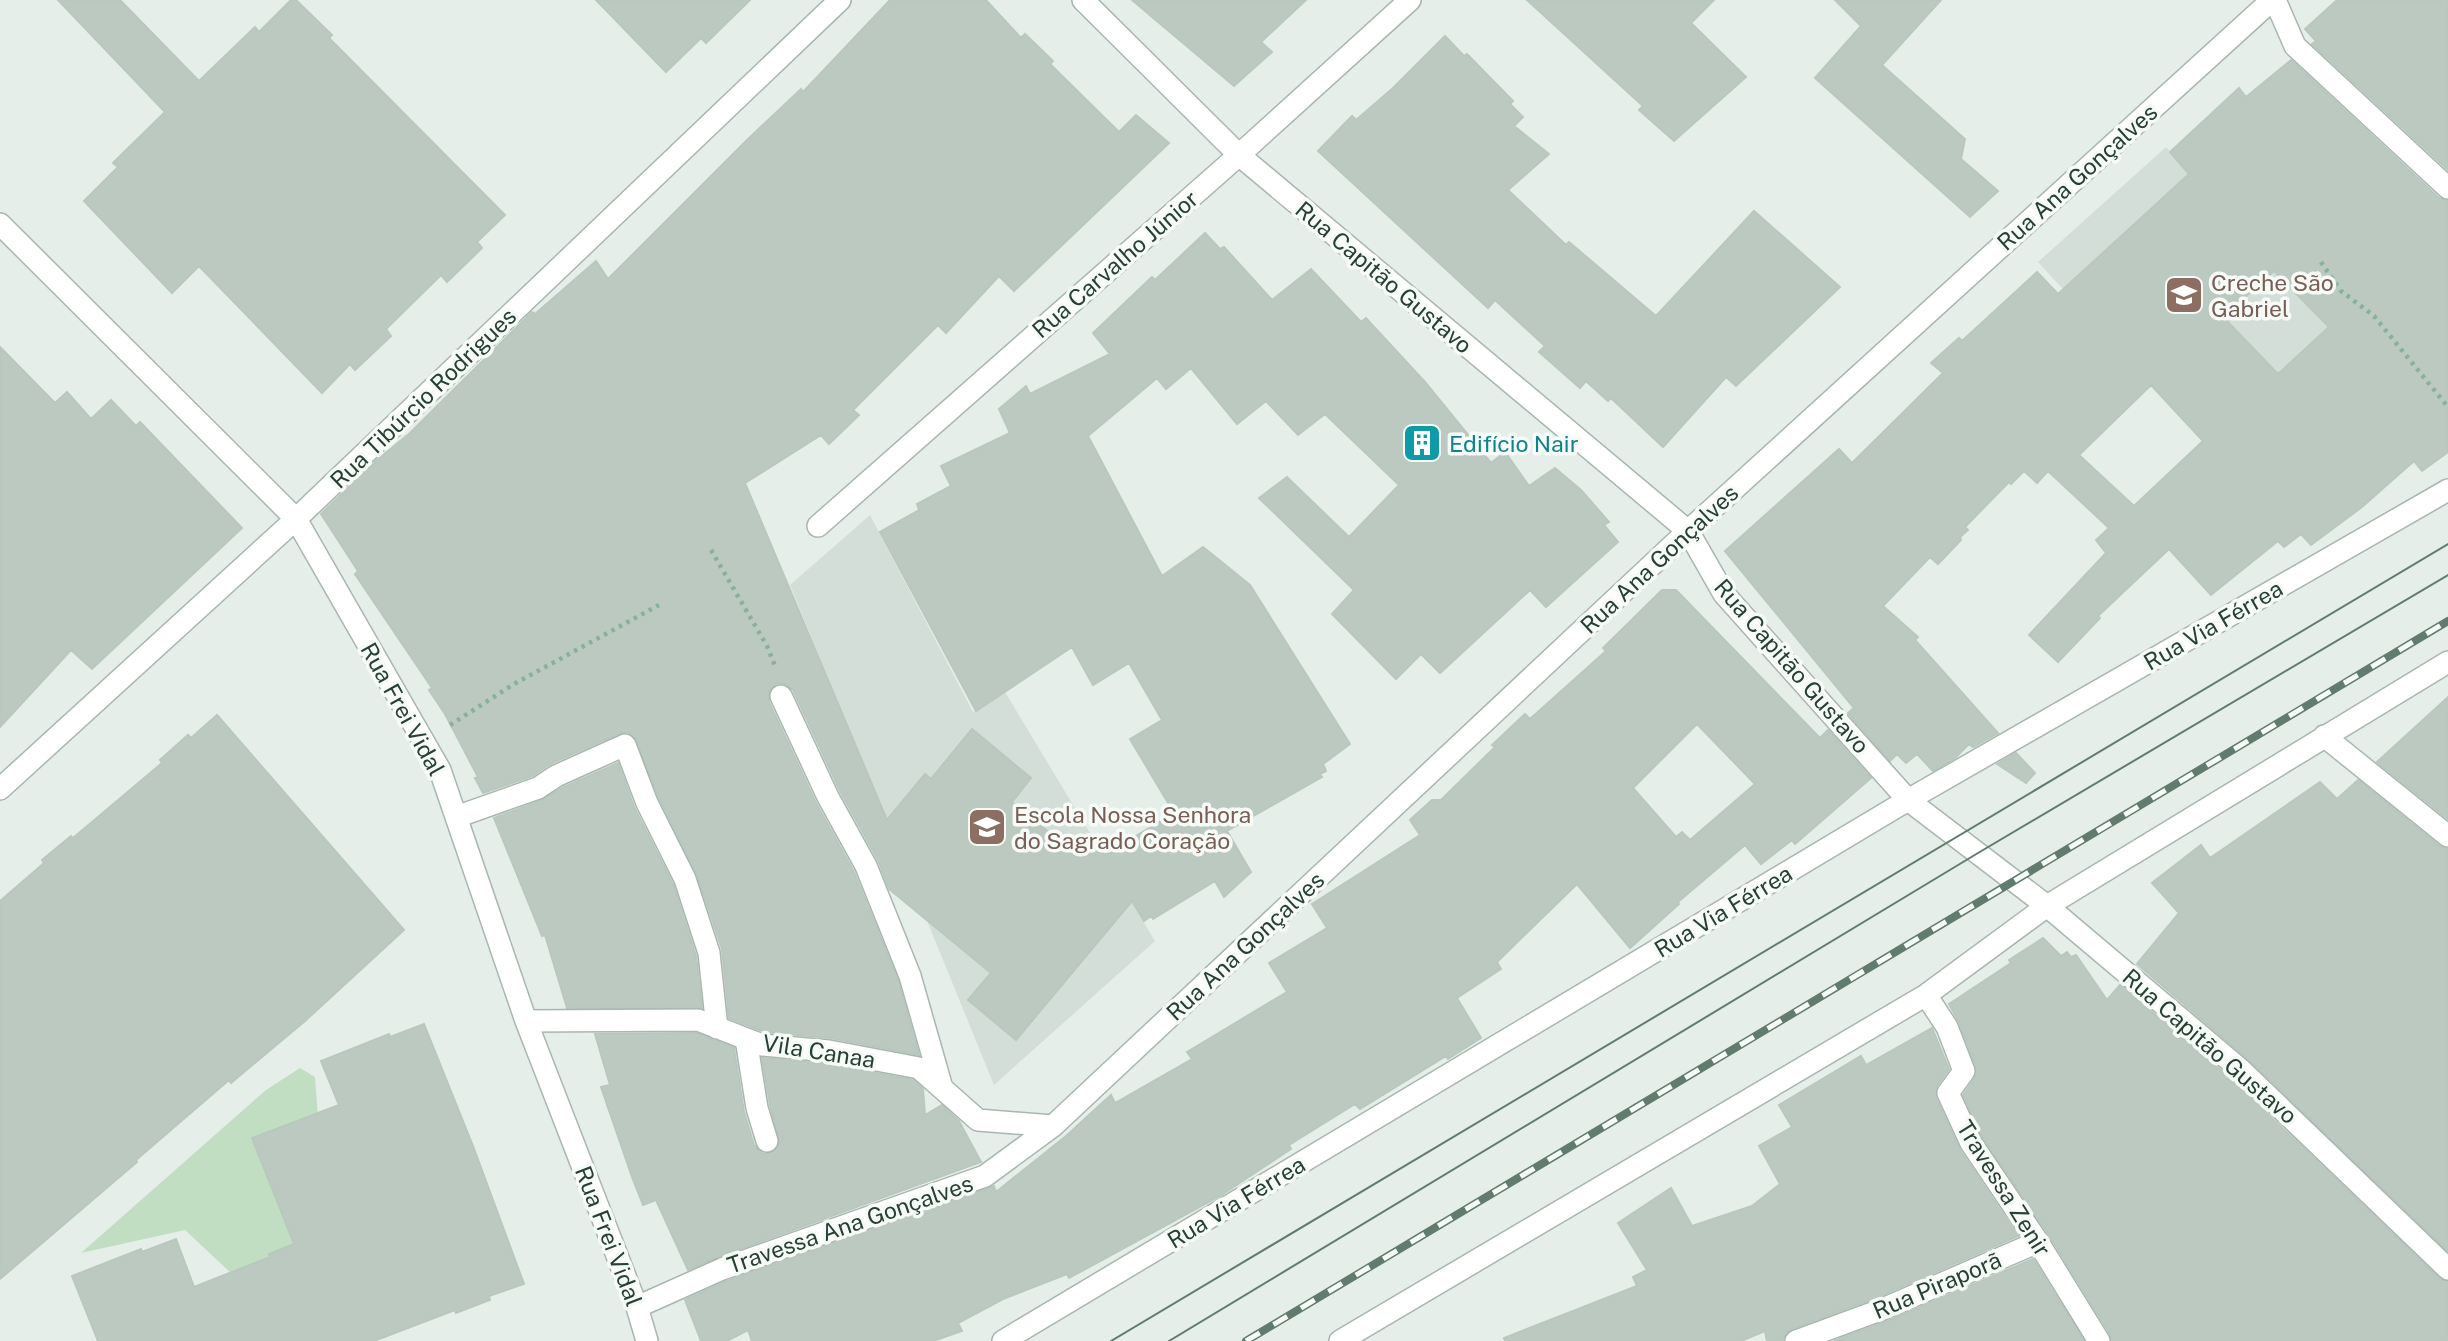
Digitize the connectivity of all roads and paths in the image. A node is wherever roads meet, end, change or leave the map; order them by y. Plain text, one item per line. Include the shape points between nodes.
1 (840, 0) edge
2 (1083, 0) edge
3 (1410, 0) edge
4 (2274, 0) edge
5 (1238, 155) junction
6 (2444, 177) edge
7 (0, 223) edge
8 (2321, 262) dead end
9 (2448, 407) edge
10 (2448, 490) edge
11 (296, 519) junction
12 (818, 526) dead end
13 (1688, 531) junction
14 (711, 550) dead end
15 (659, 605) dead end
16 (2448, 662) edge
17 (781, 696) joint
18 (2324, 736) junction
19 (423, 742) junction
20 (0, 789) edge
21 (1908, 800) junction
22 (456, 817) junction
23 (2448, 836) edge
24 (2047, 906) junction
25 (1926, 995) junction
26 (526, 1021) junction
27 (717, 1028) junction
28 (746, 1039) junction
29 (942, 1088) junction
30 (1053, 1126) junction
31 (767, 1141) dead end
32 (2038, 1242) junction
33 (2448, 1269) edge
34 (637, 1307) junction
35 (647, 1341) edge
36 (1003, 1341) edge
37 (1340, 1341) edge
38 (1796, 1341) edge
39 (2099, 1341) edge

1 - 11 street, Rua Tibúrcio Rodrigues
2 - 5 street, Rua Capitão Gustavo
3 - 5 street, Rua Carvalho Júnior
4 - 6 street via 2295,46
4 - 13 street, Rua Ana Gonçalves
5 - 12 street, Rua Carvalho Júnior
5 - 13 street, Rua Capitão Gustavo
7 - 11 street, Rua Frei Vidal
8 - 9 path via 2341,291 2374,316
10 - 21 street, Rua Via Férrea
11 - 19 street, Rua Frei Vidal
11 - 20 street, Rua Tibúrcio Rodrigues
13 - 21 street, Rua Capitão Gustavo via 1724,594
13 - 30 street, Rua Ana Gonçalves
14 - 17 path via 767,646 783,683
15 - 19 path via 514,684
16 - 18 street
17 - 29 street via 866,866 910,976
18 - 23 street
18 - 24 street
19 - 22 street, Rua Frei Vidal via 440,770
21 - 24 street, Rua Capitão Gustavo
21 - 36 street, Rua Via Férrea
22 - 26 street, Rua Frei Vidal
22 - 27 street via 538,788 625,745 689,892 709,953
24 - 25 street
24 - 33 street, Rua Capitão Gustavo via 2241,1069
25 - 32 street, Travessa Zenir via 1947,1027 1964,1071 1948,1093 1966,1134
25 - 37 street
26 - 27 street, Vila Canaa via 698,1020
26 - 34 street, Rua Frei Vidal
27 - 28 street, Vila Canaa
28 - 29 street, Vila Canaa via 919,1068
28 - 31 street
29 - 30 street, Vila Canaa via 978,1120
30 - 34 street, Travessa Ana Gonçalves via 985,1176 722,1269
32 - 38 street, Rua Piraporã
32 - 39 street, Travessa Zenir
34 - 35 street, Rua Frei Vidal

